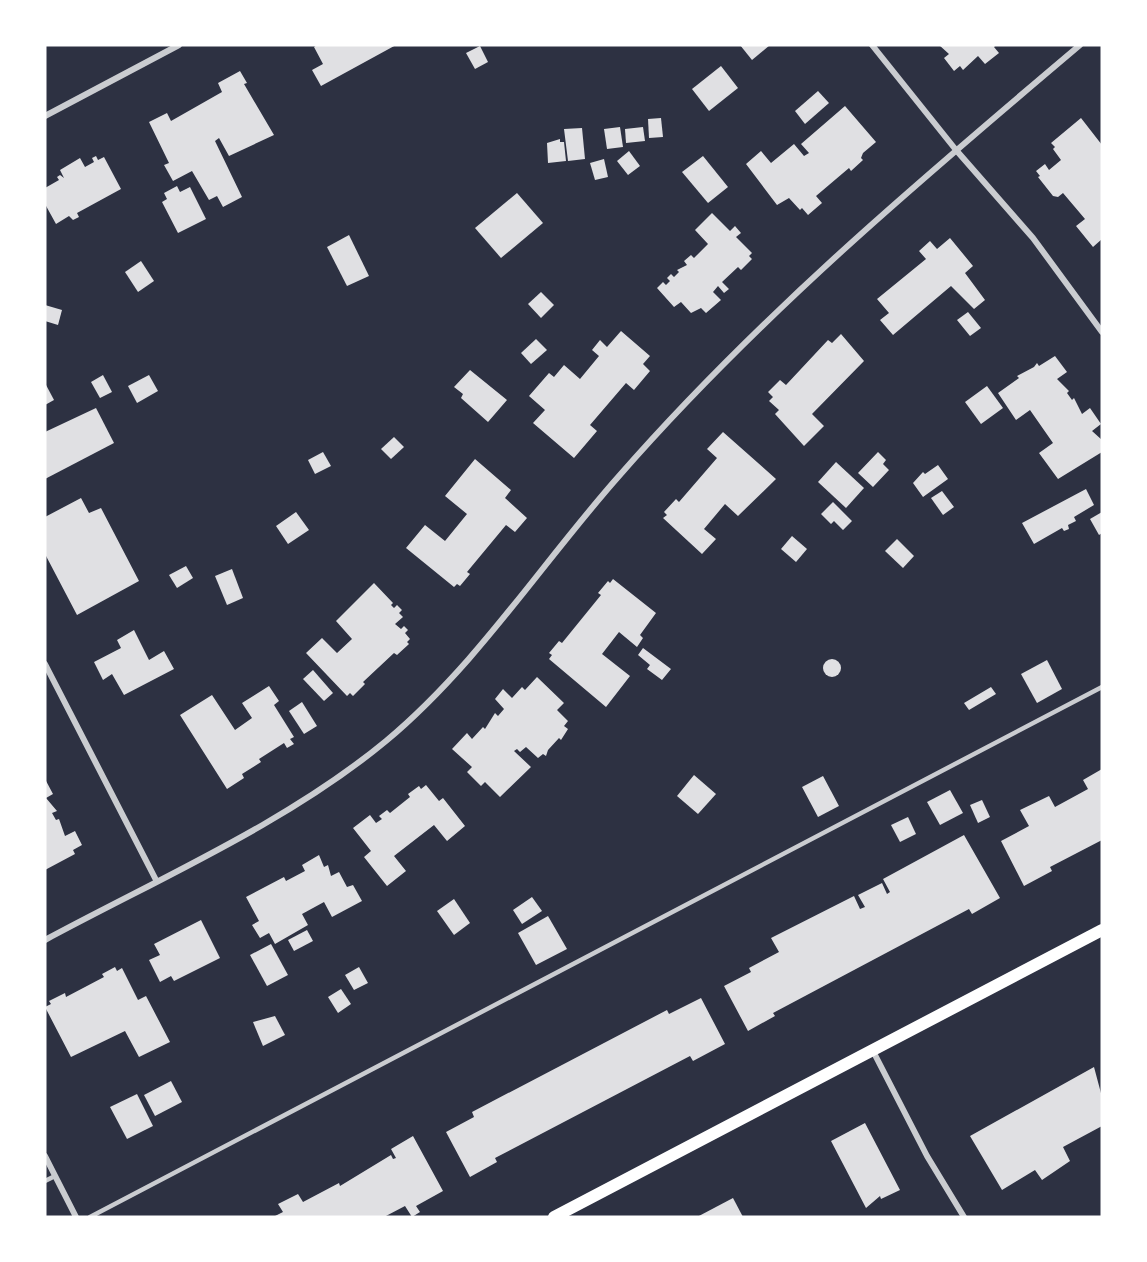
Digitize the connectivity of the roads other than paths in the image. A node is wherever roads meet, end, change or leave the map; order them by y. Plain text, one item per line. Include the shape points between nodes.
1 (179, 45) edge
2 (872, 45) edge
3 (1080, 45) edge
4 (45, 116) edge
5 (956, 150) junction
6 (1102, 332) edge
7 (45, 664) edge
8 (1102, 687) edge
9 (156, 880) junction
10 (1102, 930) edge
11 (45, 940) edge
12 (873, 1051) junction
13 (45, 1156) edge
14 (55, 1176) junction
15 (45, 1181) edge
16 (76, 1217) edge
17 (90, 1217) edge
18 (554, 1217) edge
19 (964, 1217) edge

1 - 4 street
2 - 5 street
3 - 5 street
5 - 6 street via 1033,238
5 - 9 street via 800,289 711,377 618,477 425,708 285,813
7 - 9 street
8 - 17 lane
9 - 11 street
10 - 12 main road
12 - 18 main road
12 - 19 street via 927,1156
13 - 14 street
14 - 15 lane
14 - 16 street

